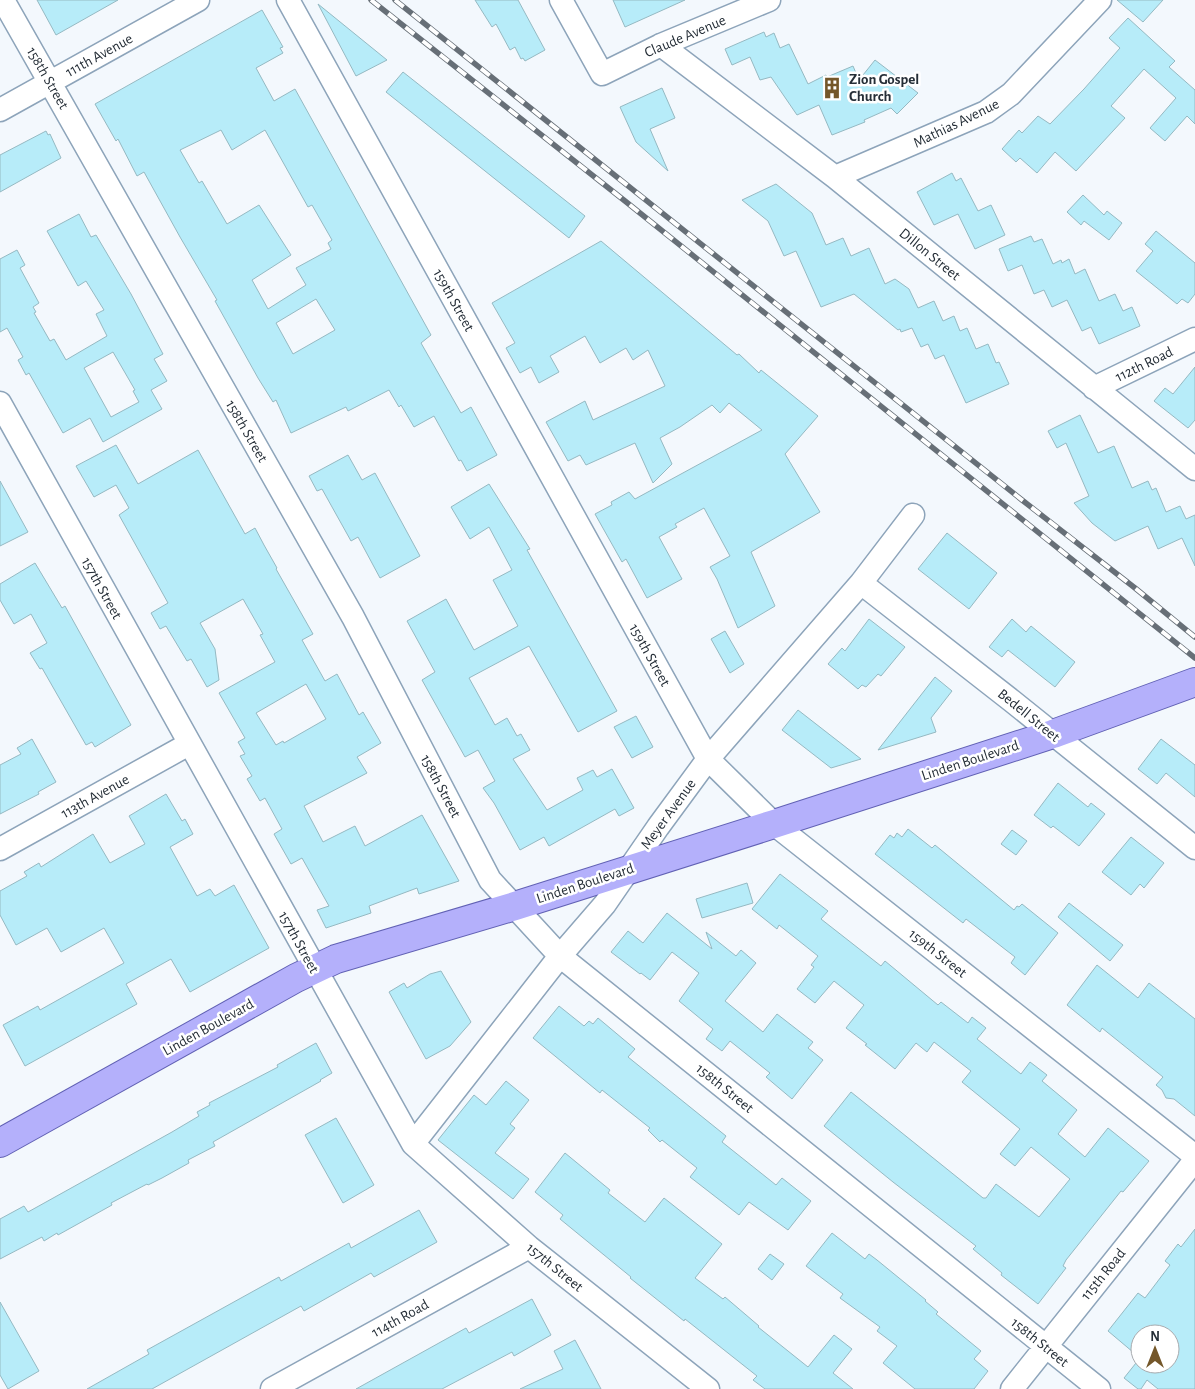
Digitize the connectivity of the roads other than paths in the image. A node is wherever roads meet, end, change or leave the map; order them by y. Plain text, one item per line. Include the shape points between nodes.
1 (3, 0) edge
2 (198, 0) edge
3 (288, 0) edge
4 (561, 0) edge
5 (769, 0) edge
6 (1100, 0) edge
7 (661, 45) junction
8 (50, 82) junction
9 (0, 110) edge
10 (835, 177) junction
11 (1195, 340) edge
12 (1094, 388) junction
13 (0, 404) edge
14 (1195, 469) edge
15 (912, 515) dead end
16 (861, 583) junction
17 (1195, 682) edge
18 (1053, 734) junction
19 (189, 744) junction
20 (708, 760) junction
21 (774, 824) junction
22 (1195, 848) edge
23 (0, 849) edge
24 (630, 869) junction
25 (515, 906) junction
26 (560, 956) junction
27 (315, 969) junction
28 (0, 1143) edge
29 (413, 1144) junction
30 (1195, 1158) edge
31 (529, 1246) junction
32 (1045, 1346) junction
33 (272, 1389) edge
34 (708, 1389) edge
35 (1012, 1389) edge
36 (1099, 1389) edge

1 - 8 street, 158th Street
2 - 8 street, 111th Avenue
3 - 20 street, 159th Street
4 - 7 street, Claude Avenue via 602,74
5 - 7 street, Claude Avenue
6 - 10 street, Mathias Avenue via 1011,94 986,112
7 - 10 street, Dillon Street
8 - 9 street, 111th Avenue
8 - 25 street, 158th Street via 353,617 490,880
10 - 12 street, Dillon Street
11 - 12 street, 112th Road
12 - 14 street, Dillon Street
13 - 19 street, 157th Street
15 - 16 street, Meyer Avenue
16 - 18 street, Bedell Street
16 - 20 street, Meyer Avenue
17 - 18 main road, Linden Boulevard
18 - 21 main road, Linden Boulevard
18 - 22 street, Bedell Street
19 - 23 street, 113th Avenue
19 - 27 street, 157th Street
20 - 21 street, 159th Street
20 - 24 street, Meyer Avenue
21 - 24 main road, Linden Boulevard
21 - 30 street, 159th Street
24 - 25 main road, Linden Boulevard
24 - 26 street, Meyer Avenue
25 - 26 street, 158th Street
25 - 27 main road, Linden Boulevard via 336,959
26 - 29 street, Meyer Avenue
26 - 32 street, 158th Street
27 - 28 main road, Linden Boulevard
27 - 29 street, 157th Street
29 - 31 street, 157th Street
30 - 32 street, 115th Road
31 - 33 street, 114th Road
31 - 34 street, 157th Street
32 - 35 street, 115th Road
32 - 36 street, 158th Street

